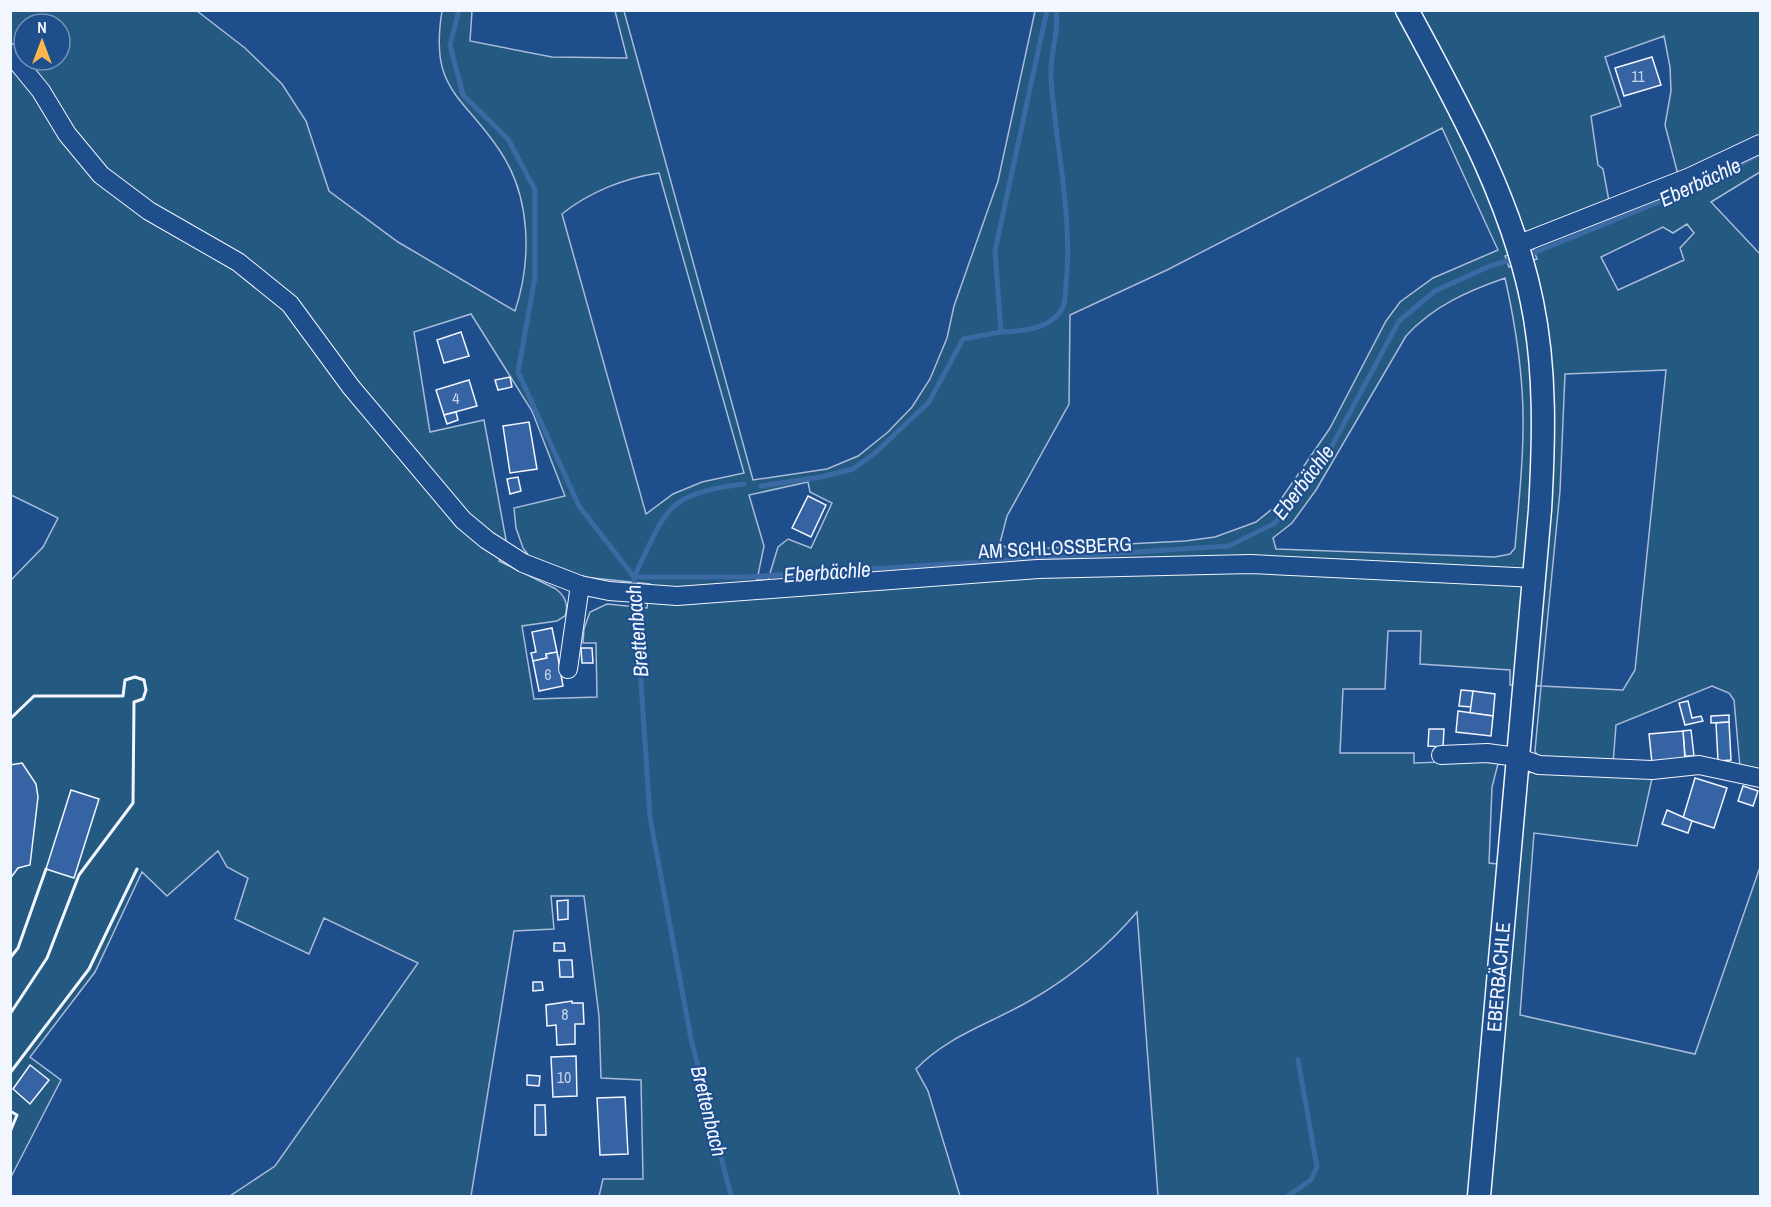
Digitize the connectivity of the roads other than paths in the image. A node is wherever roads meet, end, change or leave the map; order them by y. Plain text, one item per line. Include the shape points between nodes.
1 (1407, 10) edge
2 (10, 53) edge
3 (1761, 144) edge
4 (1519, 253) junction
5 (1534, 578) junction
6 (580, 585) junction
7 (568, 669) dead end
8 (1441, 755) dead end
9 (1517, 757) junction
10 (1761, 778) edge
11 (1479, 1197) edge

1 - 4 main road, EBERBÄCHLE via 1502,200
2 - 6 street, AM SCHLOSSBERG via 101,175 149,211 238,262 290,304 351,387 463,520 523,563
3 - 4 street
4 - 5 main road, EBERBÄCHLE via 1538,339 1543,403
5 - 6 street, AM SCHLOSSBERG via 1250,564 1156,564 1019,570 677,596
5 - 9 main road, EBERBÄCHLE
6 - 7 street
8 - 9 street via 1487,753
9 - 10 street via 1539,765 1652,770 1699,765
9 - 11 main road, EBERBÄCHLE

